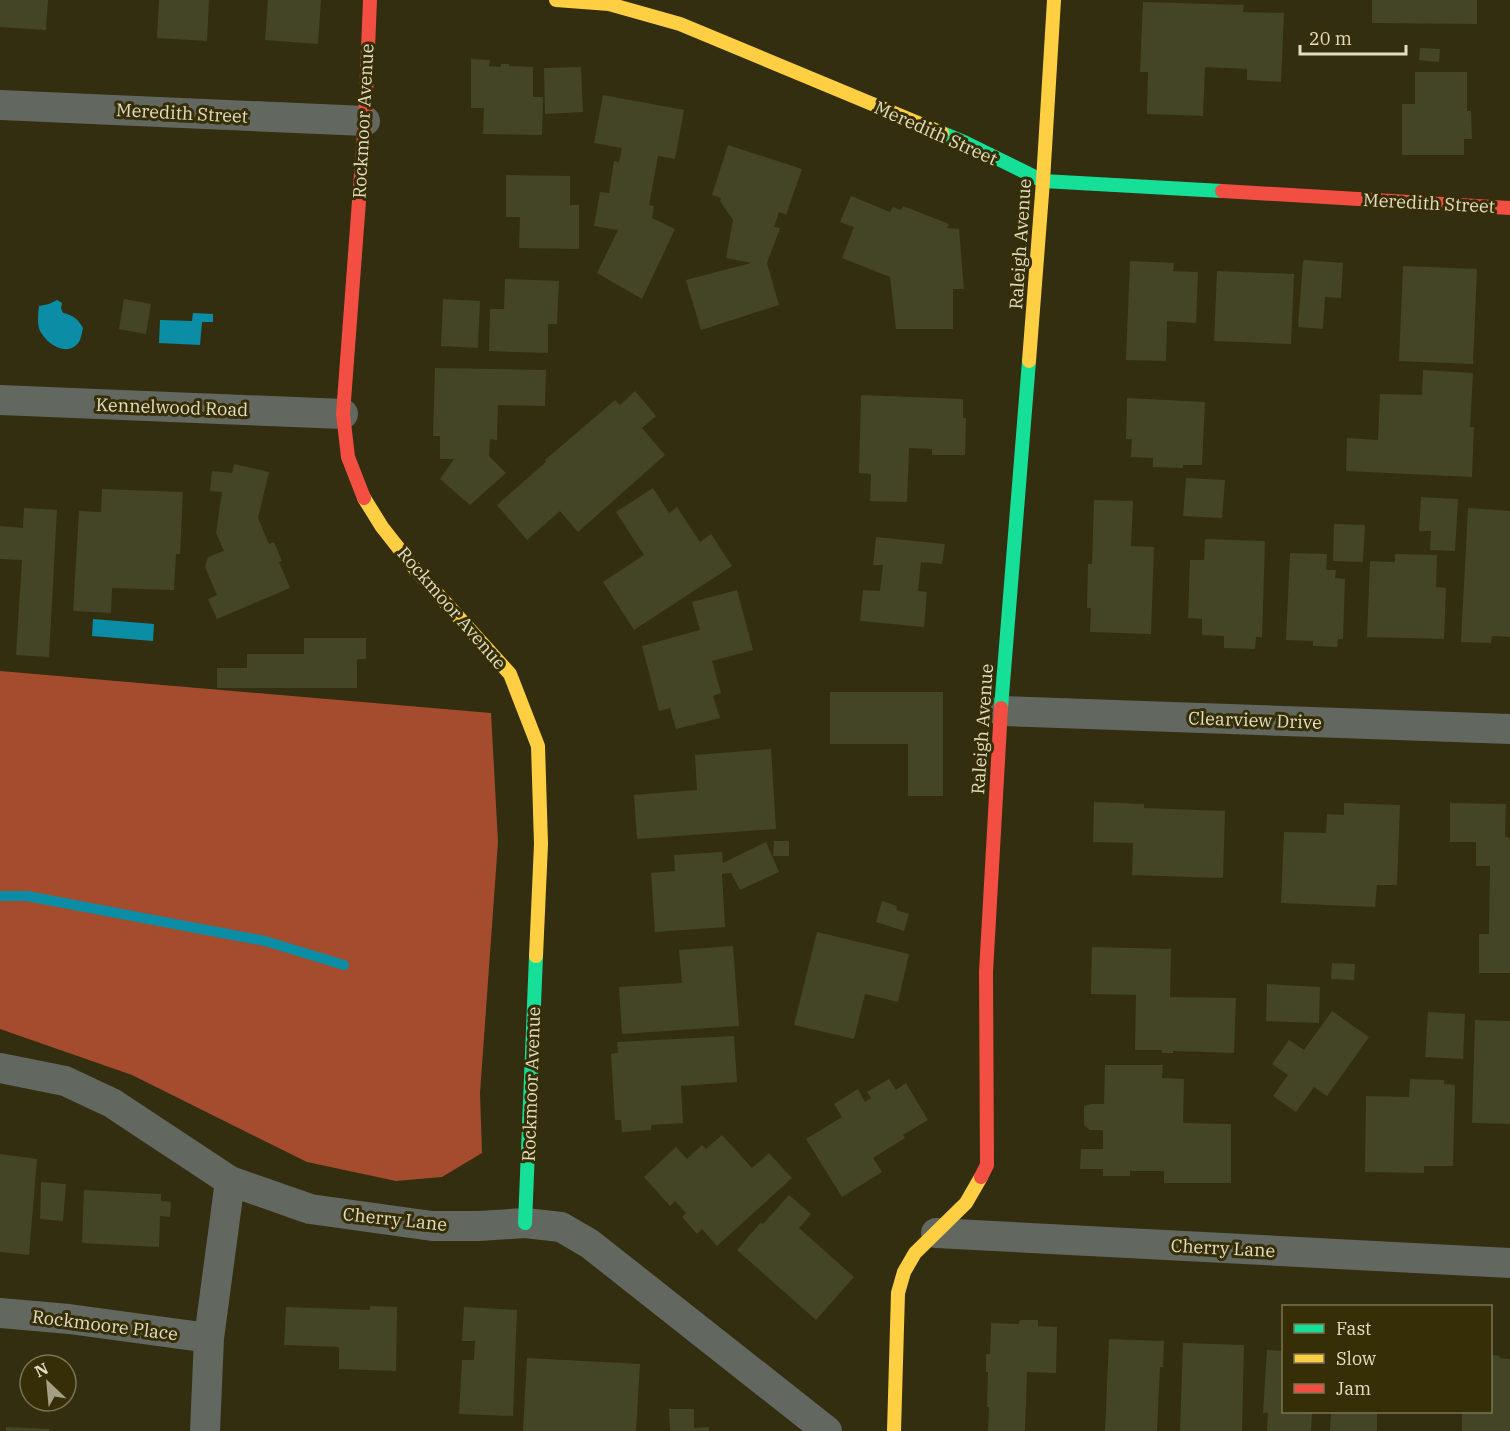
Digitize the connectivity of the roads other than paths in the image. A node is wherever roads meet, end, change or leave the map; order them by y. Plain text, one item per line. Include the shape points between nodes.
1 (370, 0) edge
2 (556, 0) edge
3 (1054, 0) edge
4 (609, 2) edge
5 (0, 105) edge
6 (365, 121) junction
7 (1043, 181) junction
8 (1510, 208) edge
9 (0, 400) edge
10 (343, 414) junction
11 (1000, 711) junction
12 (1510, 729) edge
13 (0, 1068) edge
14 (230, 1181) junction
15 (525, 1223) junction
16 (936, 1233) junction
17 (1510, 1263) edge
18 (0, 1313) edge
19 (209, 1338) junction
20 (205, 1431) edge
21 (827, 1431) edge
22 (894, 1431) edge

1 - 6 street, Rockmoor Avenue
2 - 4 street, Meredith Street
3 - 7 street, Raleigh Avenue
4 - 7 street, Meredith Street via 680,24 964,142
5 - 6 street, Meredith Street
6 - 10 street, Rockmoor Avenue
7 - 8 street, Meredith Street
7 - 11 street, Raleigh Avenue
9 - 10 street, Kennelwood Road
10 - 15 street, Rockmoor Avenue via 348,457 363,496 415,569 510,674 538,746 541,844
11 - 12 street, Clearview Drive
11 - 16 street, Raleigh Avenue via 986,972 987,1165 966,1203
13 - 14 street, Cherry Lane via 65,1081 112,1103
14 - 15 street, Cherry Lane via 310,1209 432,1226
14 - 19 street
15 - 21 street, Cherry Lane via 561,1227 590,1244
16 - 17 street, Cherry Lane
16 - 22 street, Raleigh Avenue via 915,1253 898,1293
18 - 19 street, Rockmoore Place
19 - 20 street

